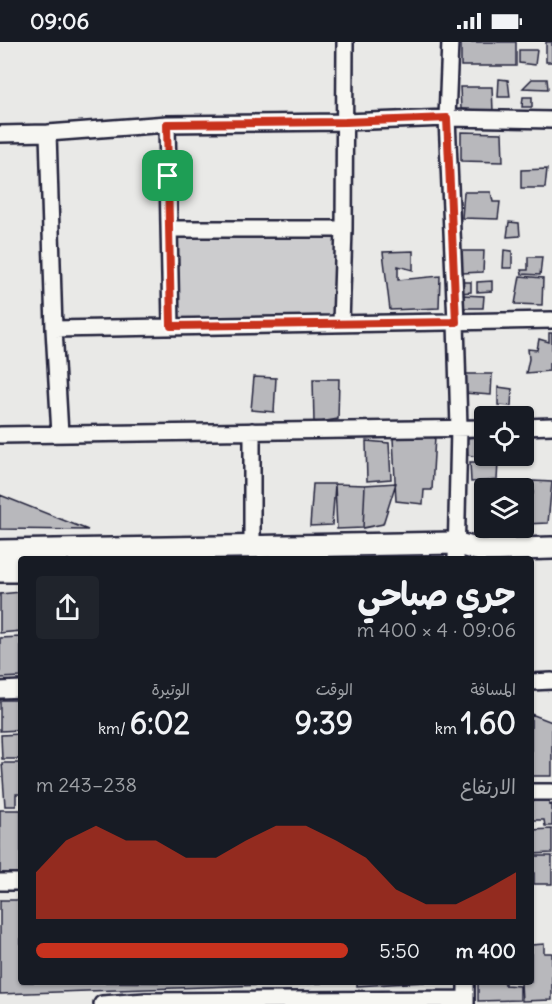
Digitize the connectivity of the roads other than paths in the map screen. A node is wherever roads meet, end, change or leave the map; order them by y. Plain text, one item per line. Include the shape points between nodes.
1 (345, 42) edge
2 (450, 42) edge
3 (447, 118) junction
4 (552, 120) edge
5 (345, 122) junction
6 (167, 124) junction
7 (48, 133) junction
8 (0, 134) edge
9 (170, 229) junction
10 (344, 229) junction
11 (552, 320) edge
12 (456, 322) junction
13 (341, 324) junction
14 (171, 326) junction
15 (54, 328) junction
16 (552, 426) edge
17 (534, 427) edge
18 (459, 428) junction
19 (474, 428) edge
20 (252, 432) junction
21 (60, 434) junction
22 (0, 435) edge
23 (252, 547) junction
24 (552, 548) edge
25 (0, 551) edge
26 (463, 553) edge
27 (0, 571) edge
28 (18, 571) edge
29 (552, 681) edge
30 (534, 682) edge
31 (18, 689) edge
32 (0, 690) edge
33 (534, 792) edge
34 (552, 792) edge
35 (0, 882) edge
36 (18, 882) edge
37 (346, 985) edge
38 (466, 985) edge
39 (346, 998) junction
40 (466, 1001) edge
41 (102, 1004) edge
42 (119, 1004) edge

1 - 5 street
2 - 3 street
3 - 4 street
3 - 5 street
3 - 12 street
5 - 6 street
5 - 10 street
6 - 7 street
6 - 9 street
7 - 8 street
7 - 15 street
9 - 10 street
9 - 14 street
10 - 13 street
11 - 12 street
12 - 13 street
12 - 18 street
13 - 14 street
14 - 15 street
15 - 21 street
16 - 17 street
18 - 19 street
18 - 20 street
18 - 26 street
20 - 21 street
20 - 23 street
21 - 22 street
23 - 25 street
23 - 26 street
24 - 26 street
27 - 28 street
29 - 30 street
31 - 32 street
33 - 34 street
35 - 36 street
37 - 39 street
38 - 40 street
39 - 40 street
39 - 42 street via 146,1000
41 - 42 street

